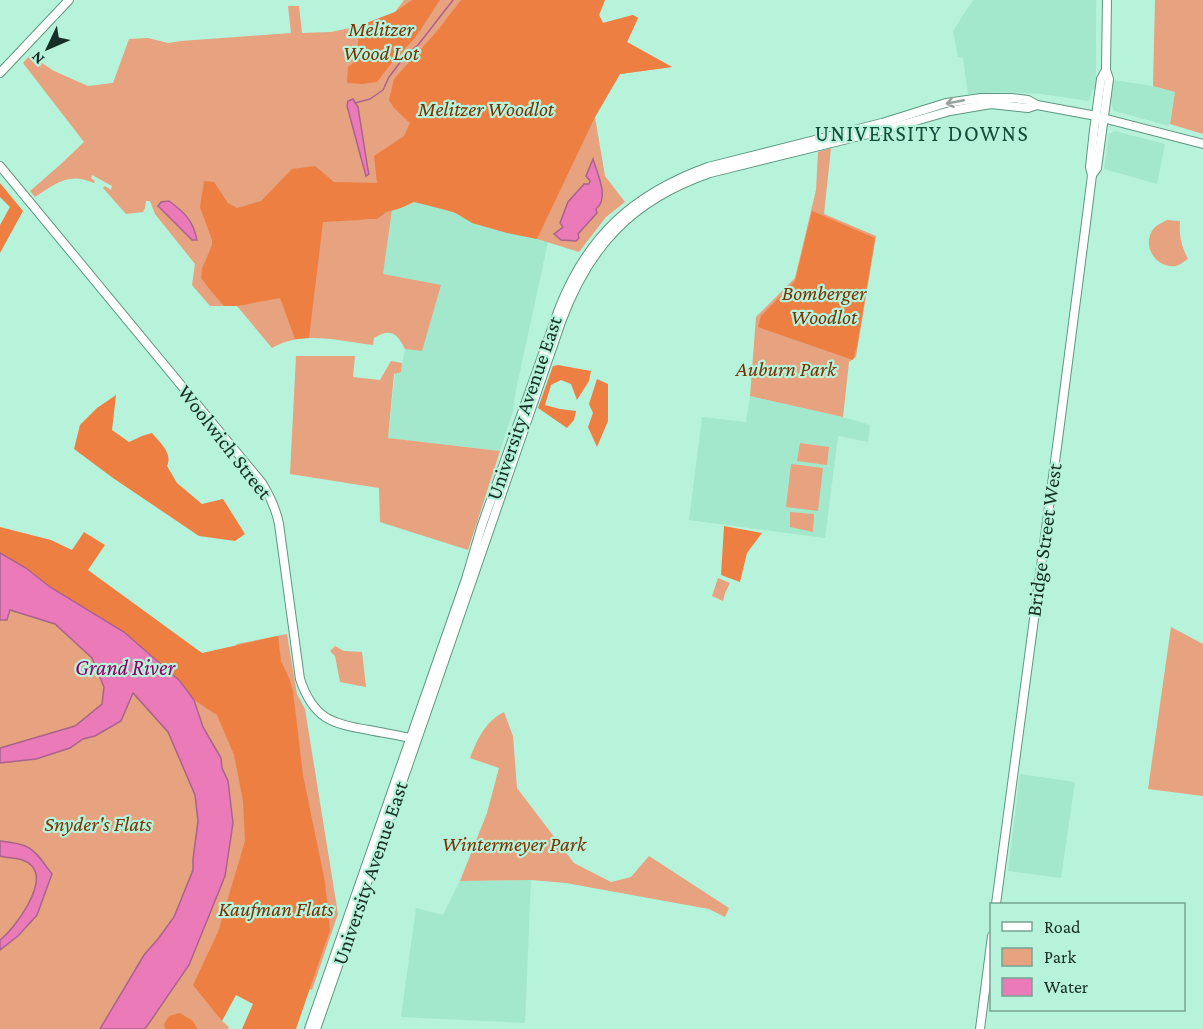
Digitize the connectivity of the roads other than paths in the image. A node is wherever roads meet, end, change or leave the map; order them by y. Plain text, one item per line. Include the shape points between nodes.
1 (69, 0) edge
2 (1107, 0) edge
3 (0, 73) edge
4 (1036, 105) junction
5 (1100, 117) junction
6 (1203, 144) edge
7 (0, 166) edge
8 (411, 738) junction
9 (996, 903) edge
10 (990, 952) edge
11 (309, 1029) edge
12 (316, 1029) edge
13 (980, 1029) edge

1 - 3 main road
2 - 5 main road, Bridge Street West via 1106,70 1101,79
4 - 5 main road, University Avenue East
4 -> 8 main road, University Avenue East via 1011,98 960,100 708,167 656,190 608,229 572,279 559,309
4 - 12 main road, University Avenue East via 1028,108 991,104 957,110 703,176 652,201 622,224 598,250 574,290 561,322
5 - 6 main road, University Avenue East
5 - 9 main road, Bridge Street West via 1090,167
7 - 8 main road, Woolwich Street via 268,492 279,524 300,679 314,707 344,727
8 - 11 main road, University Avenue East
10 - 13 main road

